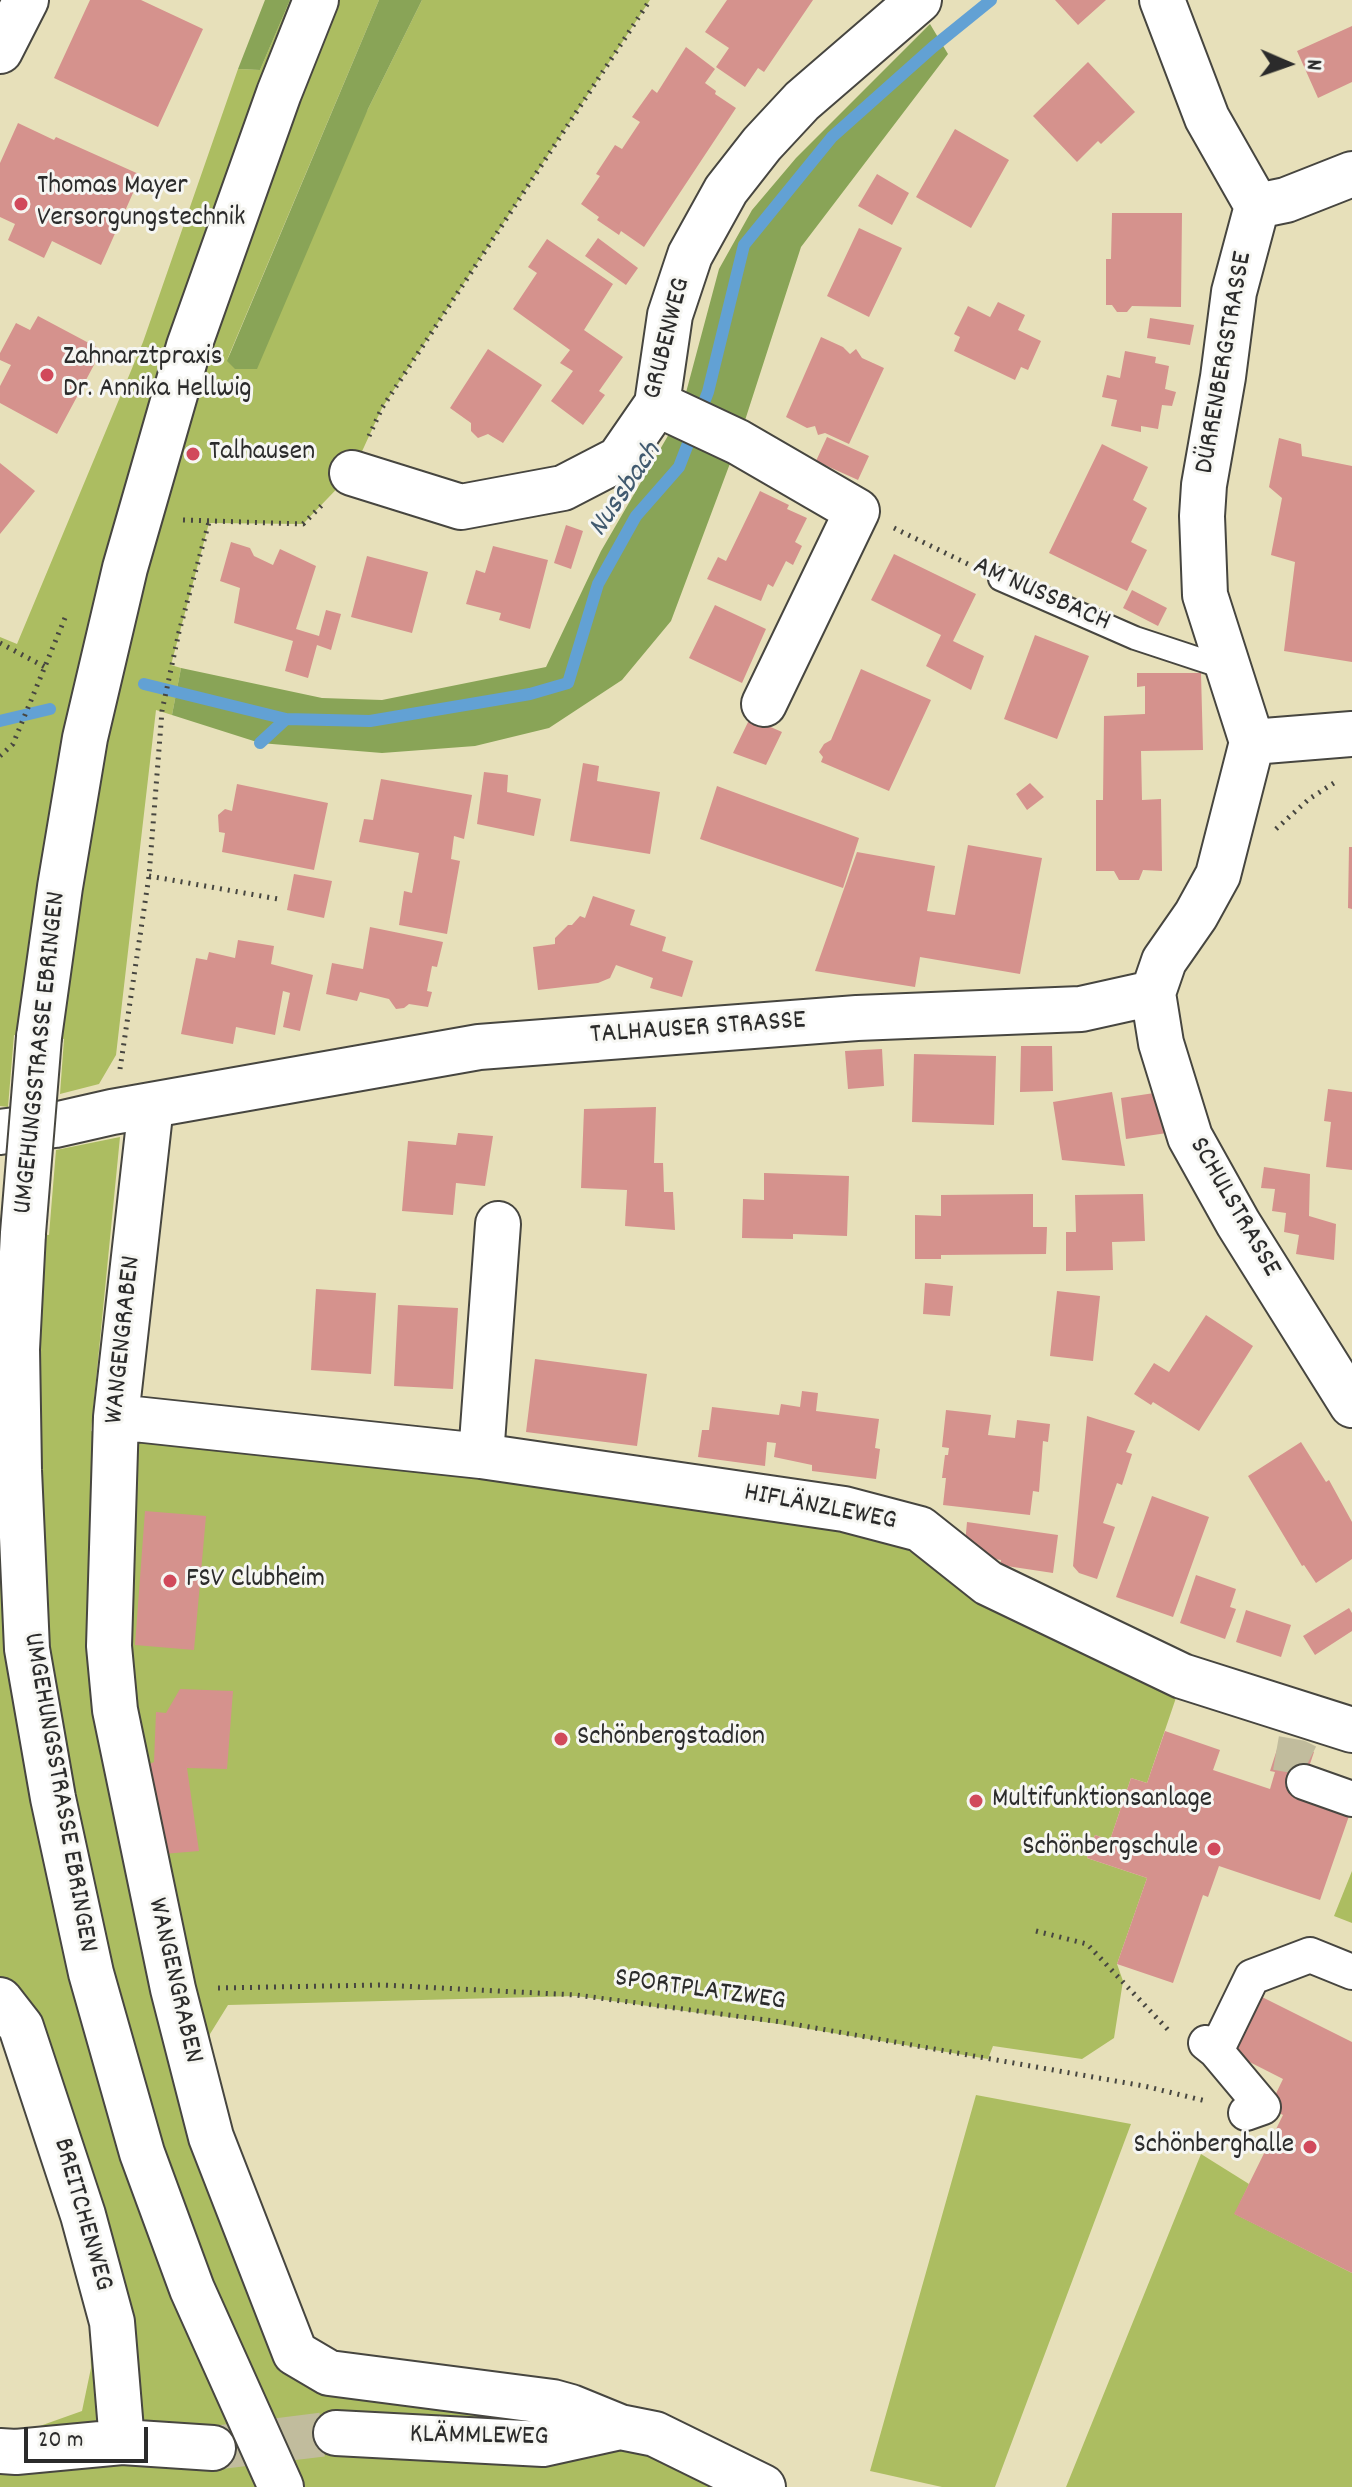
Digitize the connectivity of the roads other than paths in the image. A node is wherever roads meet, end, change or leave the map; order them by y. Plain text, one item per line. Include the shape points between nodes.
1 (26, 0) edge
2 (316, 0) edge
3 (919, 0) edge
4 (1162, 0) edge
5 (0, 51) edge
6 (1352, 174) edge
7 (1257, 206) junction
8 (668, 409) junction
9 (352, 473) road end
10 (1000, 579) road end
11 (1229, 669) junction
12 (764, 704) dead end
13 (1352, 734) edge
14 (1252, 742) junction
15 (1153, 993) junction
16 (132, 1108) junction
17 (0, 1132) edge
18 (498, 1224) dead end
19 (1352, 1405) edge
20 (116, 1417) junction
21 (481, 1456) junction
22 (1352, 1730) edge
23 (1304, 1782) tunnel mouth
24 (1352, 1799) edge
25 (1352, 1972) edge
26 (0, 2000) edge
27 (1231, 2108) road end
28 (620, 2427) junction
29 (336, 2433) tunnel mouth
30 (122, 2442) junction
31 (213, 2448) tunnel mouth
32 (0, 2451) edge
33 (281, 2487) edge
34 (763, 2487) edge

1 - 5 street
2 - 33 street, UMGEHUNGSSTRASSE EBRINGEN, bridge via 189,346 125,568 85,738 39,1037 17,1349 27,1649 91,1973 142,2153 192,2289
3 - 8 street, GRUBENWEG via 802,101 726,190 690,255 670,315
4 - 7 street via 1207,118
6 - 7 street
7 - 11 street, DÜRRENBERGSTRASSE via 1234,292 1202,497 1205,595
8 - 9 street, GRUBENWEG via 619,459 563,488 461,507
8 - 12 street via 738,442 857,511
10 - 11 lane, AM NUSSBACH via 1135,638
11 - 14 street, DÜRRENBERGSTRASSE
13 - 14 street
14 - 15 street via 1218,875 1164,961
15 - 16 street, TALHAUSER STRASSE via 1081,1009 857,1018 479,1047
15 - 19 street, SCHULSTRASSE via 1161,1043 1190,1137
16 - 17 street, TALHAUSER STRASSE
16 - 20 street, WANGENGRABEN
18 - 21 street
20 - 21 street, HIFLÄNZLEWEG
20 - 28 street, WANGENGRABEN via 109,1646 115,1710 173,1989 211,2137 295,2353 329,2373 553,2402
21 - 22 street, HIFLÄNZLEWEG via 844,1509 920,1529 988,1583 1182,1676
23 - 24 street
25 - 27 street via 1310,1955 1252,1977 1211,2047 1263,2107
26 - 30 street, BREITCHENWEG via 21,2027 83,2215 112,2322
28 - 29 street, KLÄMMLEWEG via 543,2444
28 - 34 street, WANGENGRABEN via 666,2439
30 - 31 street
30 - 32 street

